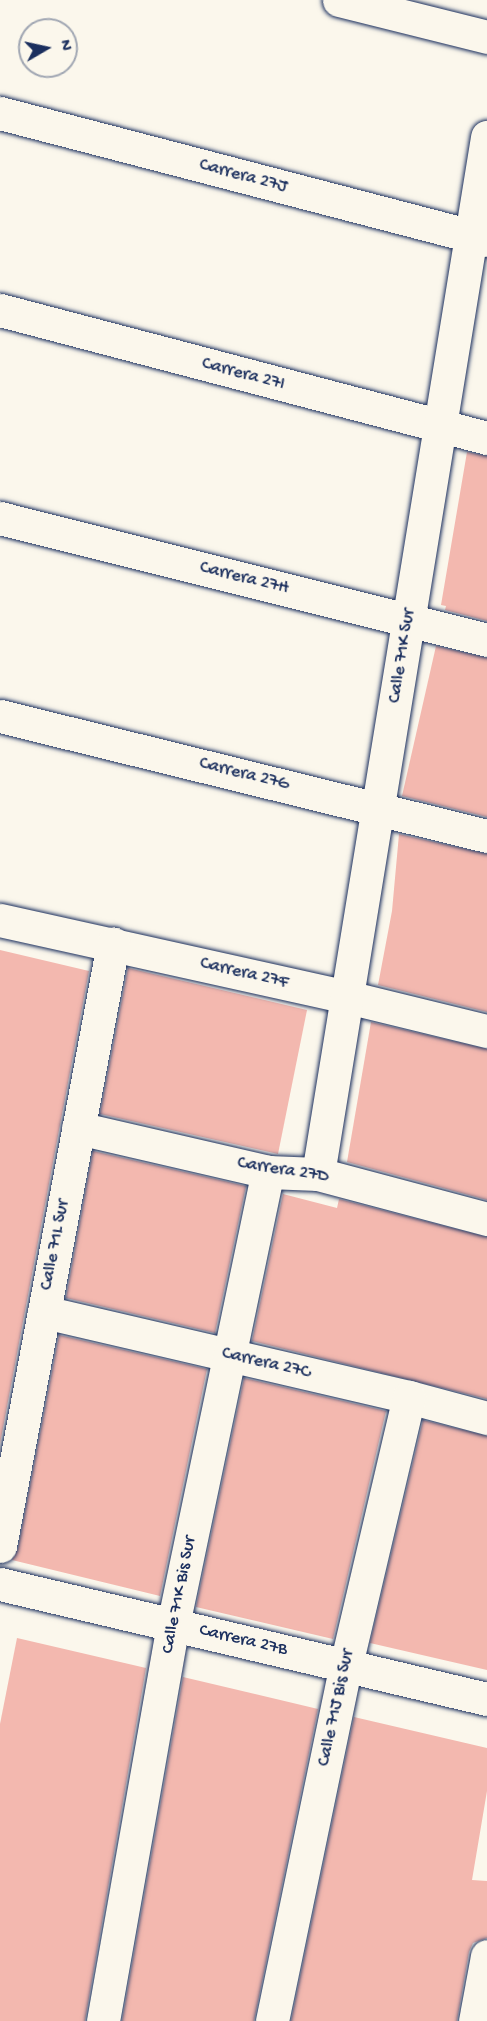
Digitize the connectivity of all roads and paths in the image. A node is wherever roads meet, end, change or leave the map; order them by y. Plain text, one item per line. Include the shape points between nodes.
1 (339, 0) edge
2 (487, 37) edge
3 (0, 113) edge
4 (487, 137) edge
5 (479, 238) edge
6 (0, 310) edge
7 (440, 427) junction
8 (487, 438) edge
9 (0, 518) edge
10 (408, 620) junction
11 (487, 640) edge
12 (0, 716) edge
13 (378, 808) junction
14 (487, 836) edge
15 (0, 920) edge
16 (113, 944) junction
17 (347, 997) junction
18 (487, 1031) edge
19 (78, 1128) junction
20 (268, 1172) junction
21 (318, 1174) junction
22 (487, 1219) edge
23 (44, 1312) junction
24 (229, 1356) junction
25 (409, 1397) junction
26 (487, 1418) edge
27 (0, 1546) edge
28 (0, 1584) edge
29 (173, 1625) junction
30 (345, 1665) junction
31 (487, 1699) edge
32 (487, 1956) edge
33 (103, 2021) edge
34 (272, 2021) edge
35 (475, 2021) edge

1 - 2 street
3 - 5 street, Carrera 27J
4 - 5 street, Calle 71K Sur
5 - 7 street, Calle 71K Sur
6 - 7 street, Carrera 27I
7 - 8 street, Carrera 27I
7 - 10 street, Calle 71K Sur
9 - 10 street, Carrera 27H
10 - 11 street, Carrera 27H
10 - 13 street, Calle 71K Sur
12 - 13 street, Carrera 27G
13 - 14 street, Carrera 27G
13 - 17 street, Calle 71K Sur
15 - 16 street, Carrera 27F
16 - 17 street, Carrera 27F
16 - 19 street, Calle 71L Sur
17 - 18 street, Carrera 27F
17 - 21 street, Calle 71K Sur
19 - 20 street, Carrera 27D
19 - 23 street, Calle 71L Sur
20 - 21 street, Carrera 27D
20 - 24 street, Calle 71K Bis Sur
21 - 22 street, Carrera 27D
23 - 24 street, Carrera 27C
23 - 27 street, Calle 71L Sur
24 - 25 street, Carrera 27C
24 - 29 street, Calle 71K Bis Sur
25 - 26 street, Carrera 27C
25 - 30 street, Calle 71J Bis Sur
28 - 29 street, Carrera 27B
29 - 30 street, Carrera 27B
29 - 33 street, Calle 71K Bis Sur
30 - 31 street, Carrera 27B
30 - 34 street, Calle 71J Bis Sur
32 - 35 street

